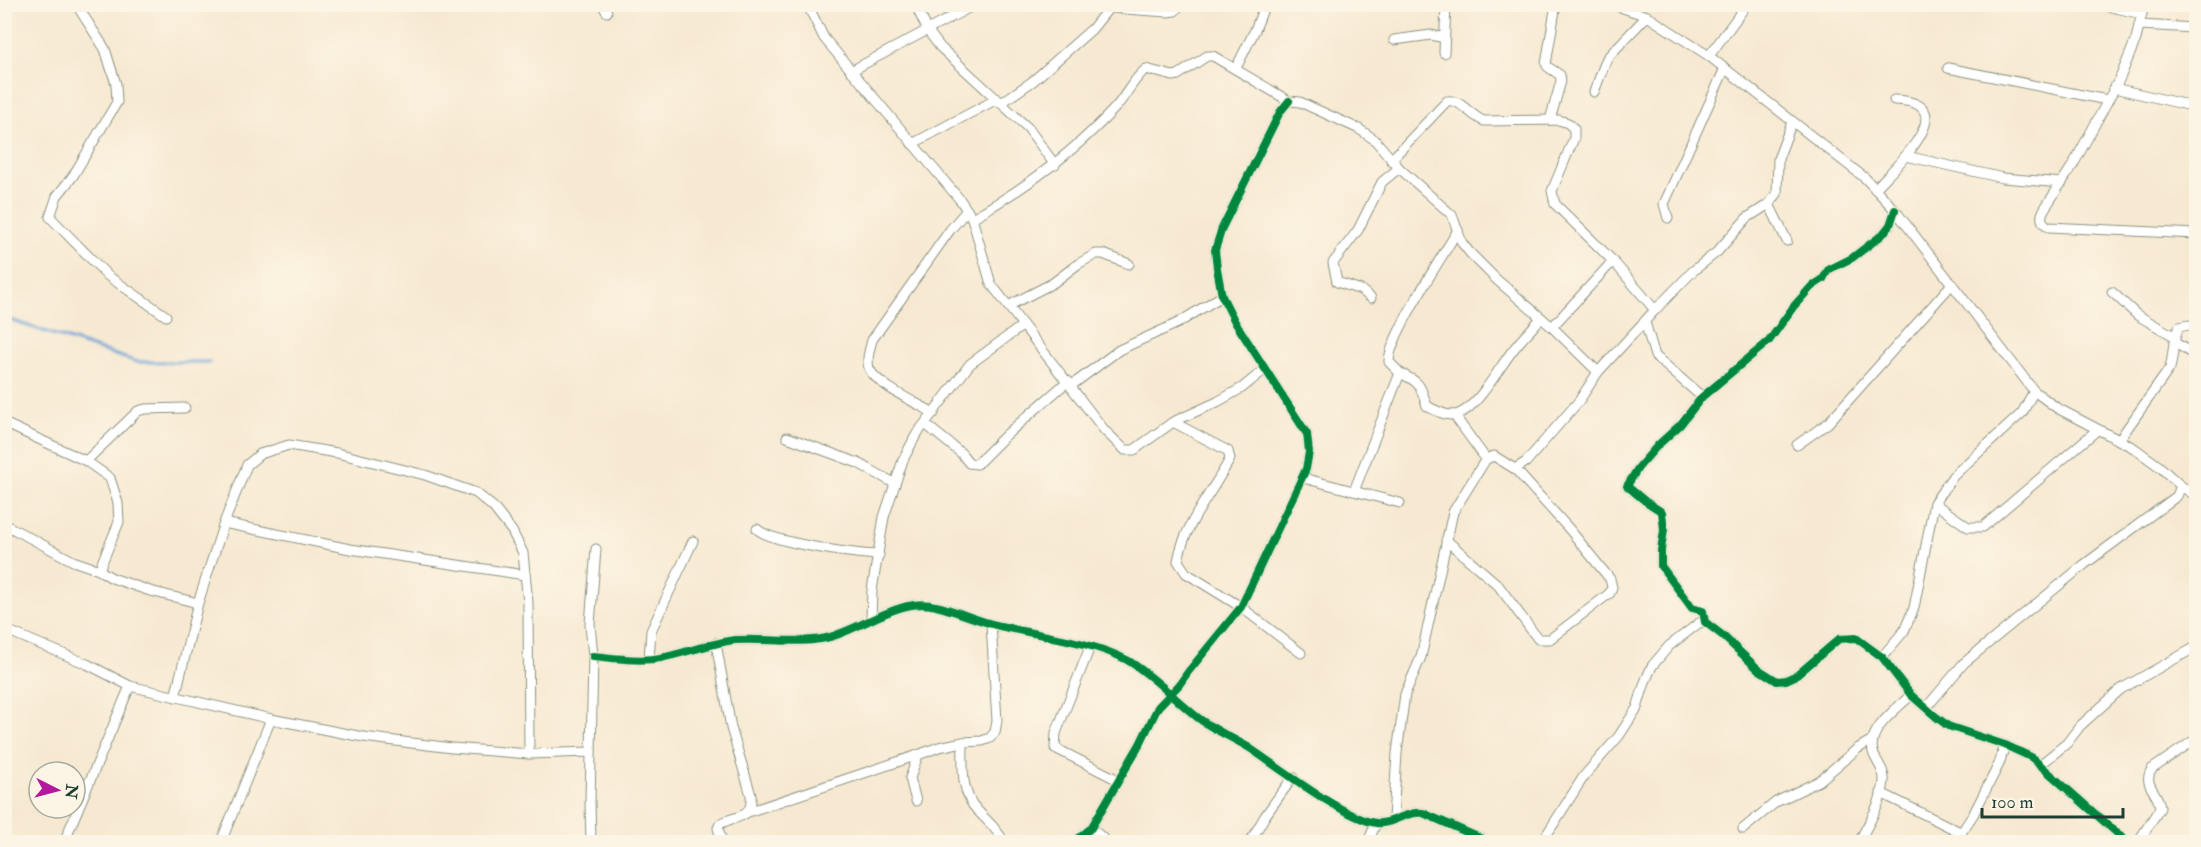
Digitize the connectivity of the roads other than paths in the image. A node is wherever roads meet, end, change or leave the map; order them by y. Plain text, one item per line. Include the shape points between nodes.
1 (76, 4) edge
2 (807, 4) edge
3 (915, 4) edge
4 (976, 4) edge
5 (1181, 4) edge
6 (1265, 4) edge
7 (1446, 4) edge
8 (1556, 4) edge
9 (1611, 4) edge
10 (1747, 4) edge
11 (2098, 4) edge
12 (1112, 6) edge
13 (2143, 9) edge
14 (1647, 16) junction
15 (2139, 25) junction
16 (2196, 28) edge
17 (928, 32) junction
18 (1445, 38) junction
19 (1394, 40) dead end
20 (1444, 53) dead end
21 (1709, 56) junction
22 (1236, 68) junction
23 (1725, 68) junction
24 (1948, 68) dead end
25 (851, 71) junction
26 (2114, 88) junction
27 (1594, 92) dead end
28 (1894, 100) dead end
29 (2107, 100) junction
30 (999, 101) junction
31 (1290, 101) junction
32 (2196, 107) edge
33 (1550, 120) junction
34 (1792, 122) junction
35 (912, 144) junction
36 (1906, 156) junction
37 (1391, 160) junction
38 (1055, 165) junction
39 (1399, 168) junction
40 (2062, 183) junction
41 (1875, 189) junction
42 (1769, 204) junction
43 (1895, 210) junction
44 (969, 214) junction
45 (1668, 218) dead end
46 (1458, 230) junction
47 (2196, 234) edge
48 (1787, 241) dead end
49 (1613, 261) junction
50 (1129, 264) dead end
51 (1952, 284) junction
52 (2112, 292) dead end
53 (1222, 296) junction
54 (1371, 298) dead end
55 (1008, 306) junction
56 (1655, 310) junction
57 (166, 316) dead end
58 (1541, 318) junction
59 (1645, 322) junction
60 (1022, 326) junction
61 (1552, 327) junction
62 (2196, 327) edge
63 (2174, 339) junction
64 (2196, 356) edge
65 (1264, 370) junction
66 (1598, 372) junction
67 (1400, 373) junction
68 (1070, 383) junction
69 (2034, 392) junction
70 (1702, 398) junction
71 (185, 408) dead end
72 (934, 413) junction
73 (1454, 415) junction
74 (1173, 422) junction
75 (4, 423) edge
76 (925, 424) junction
77 (2097, 430) junction
78 (787, 437) dead end
79 (2119, 440) junction
80 (1797, 445) dead end
81 (1486, 459) junction
82 (86, 461) junction
83 (1515, 469) junction
84 (1303, 478) junction
85 (894, 483) junction
86 (2181, 486) junction
87 (1354, 491) junction
88 (2196, 496) edge
89 (1400, 503) dead end
90 (1934, 503) junction
91 (224, 523) junction
92 (4, 524) edge
93 (757, 529) dead end
94 (1446, 540) junction
95 (693, 541) dead end
96 (596, 549) dead end
97 (879, 555) junction
98 (99, 570) junction
99 (525, 575) junction
100 (198, 603) junction
101 (1241, 607) junction
102 (871, 619) junction
103 (1706, 622) junction
104 (992, 624) junction
105 (4, 629) edge
106 (716, 643) junction
107 (1090, 647) junction
108 (2196, 648) edge
109 (1301, 653) dead end
110 (593, 656) junction
111 (1882, 657) junction
112 (649, 659) junction
113 (130, 686) junction
114 (1170, 694) junction
115 (1911, 695) junction
116 (175, 697) junction
117 (1926, 708) junction
118 (271, 719) junction
119 (2196, 739) edge
120 (1872, 740) junction
121 (963, 742) junction
122 (2005, 745) junction
123 (591, 752) junction
124 (529, 754) junction
125 (918, 755) junction
126 (2040, 765) junction
127 (1293, 777) junction
128 (1118, 780) junction
129 (1881, 793) junction
130 (916, 801) dead end
131 (748, 812) junction
132 (1393, 819) junction
133 (1376, 823) junction
134 (1091, 828) junction
135 (1743, 829) dead end
136 (1960, 832) junction
137 (64, 843) edge
138 (221, 843) edge
139 (591, 843) edge
140 (722, 843) edge
141 (1004, 843) edge
142 (1074, 843) edge
143 (1107, 843) edge
144 (1250, 843) edge
145 (1368, 843) edge
146 (1489, 843) edge
147 (1542, 843) edge
148 (1859, 843) edge
149 (1955, 843) edge
150 (2127, 843) edge
151 (2138, 843) edge

1 - 57 street via 105,49 117,102 57,196 50,217 108,276
2 - 25 street via 824,38
3 - 17 street
4 - 17 street
5 - 12 street via 1175,11 1167,12
6 - 22 street
7 - 18 street
8 - 33 street via 1546,64 1562,81
9 - 14 street
10 - 21 street
11 - 13 street
12 - 30 street via 1033,81
13 - 15 street
14 - 21 street
14 - 27 street via 1607,58
15 - 16 street
15 - 26 street
17 - 25 street
17 - 30 street
18 - 19 street
18 - 20 street
21 - 23 street
22 - 31 street
22 - 38 street via 1209,55 1178,75 1146,69 1116,108
23 - 34 street
23 - 45 street via 1664,204
24 - 29 street
25 - 35 street
26 - 29 street
26 - 32 street
28 - 36 street via 1908,100 1925,111 1922,135
29 - 40 street
30 - 35 street
30 - 38 street via 1028,128
31 - 37 street via 1359,129 1375,140
31 - 53 street via 1280,112 1222,228 1215,250
33 - 37 street via 1484,121 1475,118 1457,100 1447,101
33 - 49 street via 1568,123 1574,129 1574,138 1552,191 1555,204
34 - 41 street
34 - 42 street via 1778,159 1777,194
35 - 44 street
36 - 40 street via 2002,178
36 - 41 street
37 - 39 street
38 - 44 street
39 - 46 street via 1452,215
39 - 54 street via 1382,182 1358,230 1333,263 1337,282
40 - 47 street via 2041,215 2049,227
41 - 43 street
42 - 48 street
42 - 56 street via 1747,218
43 - 51 street
43 - 70 street via 1882,235 1828,270 1794,306 1769,341
44 - 55 street via 990,284
44 - 72 street via 950,230 873,340 869,352 874,377
46 - 58 street via 1470,253
46 - 67 street via 1395,340 1389,362
49 - 56 street
49 - 61 street
50 - 55 street via 1096,254 1053,283
51 - 69 street
51 - 80 street via 1828,423
52 - 63 street via 2137,315
53 - 65 street
53 - 68 street via 1178,323 1119,350
55 - 60 street
56 - 59 street
58 - 61 street
58 - 73 street via 1477,399
59 - 66 street
59 - 70 street via 1655,356
60 - 68 street
60 - 72 street via 970,364
61 - 66 street
62 - 63 street via 2179,327
63 - 64 street
63 - 79 street via 2170,368
65 - 74 street via 1242,388
65 - 84 street via 1307,434 1309,452
66 - 83 street via 1579,401 1526,462
67 - 73 street via 1421,387 1427,406
67 - 87 street
68 - 74 street via 1105,431 1125,450 1134,450
68 - 76 street via 977,464 969,464
69 - 77 street
69 - 90 street via 2022,413 1953,476
70 - 103 street via 1638,468 1628,486 1662,512 1661,566 1692,608 1704,613
71 - 82 street via 138,411
72 - 76 street
73 - 81 street
74 - 101 street via 1228,451 1230,459 1194,522 1178,561 1186,573
75 - 82 street
76 - 85 street
77 - 79 street
77 - 90 street via 1983,527 1968,527
78 - 85 street via 858,463
79 - 86 street via 2160,466
81 - 83 street via 1494,456
81 - 94 street via 1453,512
82 - 98 street via 110,478 118,503 119,522
83 - 94 street via 1610,579 1611,593 1550,639 1538,639 1498,585
84 - 87 street
84 - 101 street
85 - 97 street
86 - 88 street
86 - 117 street via 2177,495 1964,663
87 - 89 street
90 - 111 street via 1914,608 1904,631
91 - 99 street via 350,549
91 - 99 street via 247,465 260,454 289,446 337,453 425,475 476,494 493,507 512,531 523,553
91 - 100 street
92 - 98 street via 73,561
93 - 97 street via 763,535 782,540
94 - 132 street via 1420,657 1405,694
95 - 112 street via 651,631
96 - 110 street via 590,624
97 - 102 street
98 - 100 street via 112,578
99 - 124 street
100 - 116 street
101 - 109 street
101 - 114 street
102 - 104 street via 926,603
102 - 106 street via 850,631 822,639 758,638
103 - 111 street via 1777,681 1797,675 1839,639 1856,638
103 - 147 street via 1669,646 1652,666 1637,708 1619,736 1584,776
104 - 107 street
104 - 121 street via 995,732 982,741
105 - 113 street
106 - 112 street
106 - 131 street via 732,728 751,795
107 - 114 street via 1128,661
107 - 128 street via 1056,732 1054,748
108 - 126 street via 2121,689
110 - 112 street
110 - 123 street
111 - 115 street
113 - 116 street
113 - 137 street
114 - 127 street via 1200,719
114 - 128 street via 1158,707
115 - 117 street
115 - 120 street via 1877,729
116 - 118 street
117 - 122 street via 1948,726
118 - 124 street via 363,737
118 - 138 street
119 - 151 street via 2148,775 2160,808
120 - 129 street via 1884,778
120 - 135 street via 1819,781 1776,802
121 - 125 street
121 - 141 street via 963,771 969,798 975,809 991,821
122 - 126 street
122 - 136 street via 1973,815
123 - 124 street
123 - 139 street
125 - 130 street via 910,778
125 - 131 street
126 - 150 street
127 - 133 street via 1358,817
127 - 144 street
128 - 134 street
129 - 136 street
129 - 148 street
131 - 140 street via 720,824
132 - 133 street
132 - 146 street via 1412,812 1423,813
133 - 145 street
134 - 142 street
134 - 143 street
136 - 149 street

